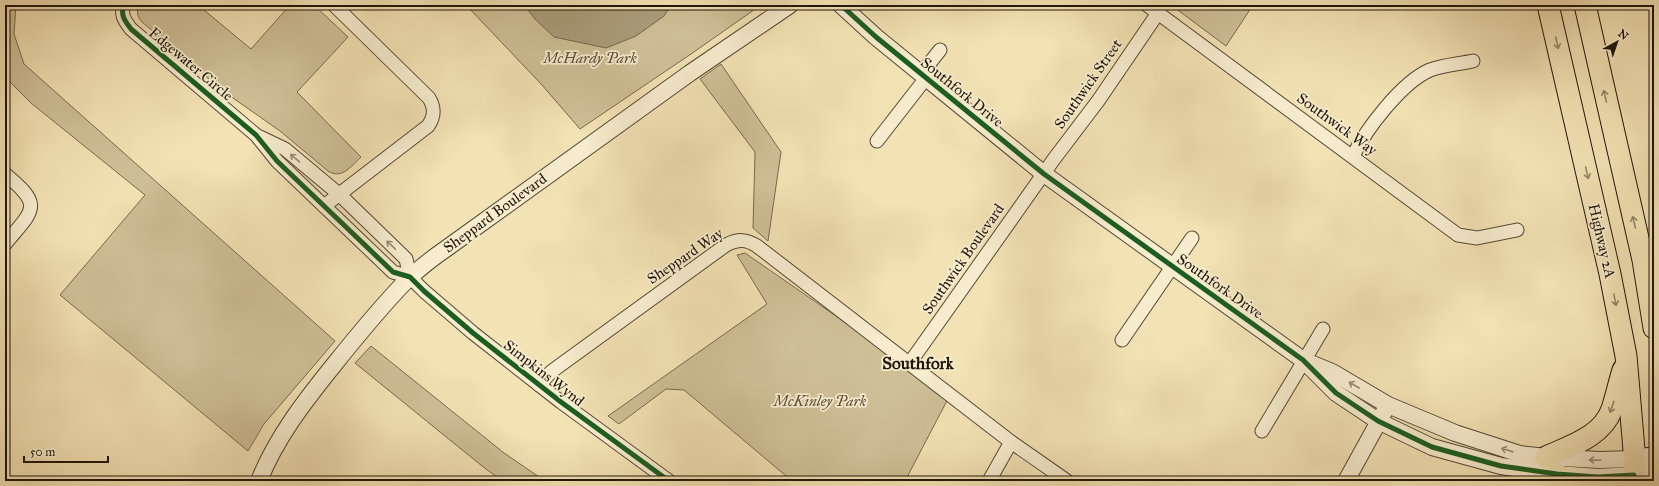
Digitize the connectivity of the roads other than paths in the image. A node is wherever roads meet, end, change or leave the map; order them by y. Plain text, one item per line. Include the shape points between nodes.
1 (124, 5) edge
2 (334, 5) edge
3 (790, 5) edge
4 (841, 5) edge
5 (1147, 5) edge
6 (1548, 5) edge
7 (1585, 5) edge
8 (1158, 13) junction
9 (940, 50) dead end
10 (1473, 62) dead end
11 (924, 76) junction
12 (256, 135) junction
13 (877, 141) dead end
14 (1353, 156) junction
15 (5, 174) edge
16 (1044, 174) junction
17 (340, 195) junction
18 (324, 206) junction
19 (1517, 230) dead end
20 (1192, 238) dead end
21 (5, 244) edge
22 (1172, 267) junction
23 (410, 277) junction
24 (1654, 328) edge
25 (1322, 329) dead end
26 (1122, 340) dead end
27 (1626, 356) junction
28 (1303, 360) junction
29 (909, 364) junction
30 (539, 385) junction
31 (1388, 405) junction
32 (1378, 421) junction
33 (1262, 431) dead end
34 (1011, 442) junction
35 (1546, 457) junction
36 (1642, 469) edge
37 (1563, 478) edge
38 (259, 481) edge
39 (669, 481) edge
40 (989, 481) edge
41 (1067, 481) edge
42 (1346, 481) edge

1 - 12 street, Edgewater Circle via 123,16 131,29
2 - 17 street via 429,98 434,112 428,126
3 - 23 street, Sheppard Boulevard via 690,73
4 - 11 street, Southfork Drive
5 - 8 street, Southwick Way
6 -> 27 main road, Highway 2A via 1610,274
24 -> 7 main road via 1643,260
8 - 14 street, Southwick Way
8 - 16 street, Southwick Street
9 - 11 street, Southfork Drive
10 - 14 street via 1430,70 1407,86 1379,116
11 - 13 street
11 - 16 street, Southfork Drive
17 -> 12 street via 285,149
12 - 18 street via 277,161
14 - 19 street, Southwick Way via 1458,235 1477,238
15 - 21 street via 25,191 31,204 25,220
16 - 22 street, Southfork Drive
16 - 29 street, Southwick Boulevard
17 - 18 street
23 -> 17 street via 406,259
18 - 23 street via 393,272
20 - 22 street, Southfork Drive
22 - 26 street
22 - 28 street, Southfork Drive
23 - 30 street, Simpkins Wynd
23 - 38 street, Sheppard Boulevard via 354,340 286,427
25 - 28 street
27 -> 35 main road via 1606,422 1591,436
27 - 36 main road, Highway 2A
31 -> 28 street, Southfork Drive via 1332,372
28 - 32 street, Southfork Drive via 1336,393
28 - 33 street
29 - 30 street, Sheppard Way via 757,246 740,240 726,245 559,366
29 - 34 street, Sheppard Way
30 - 39 street, Simpkins Wynd
31 - 32 street
35 -> 31 street, Southfork Drive via 1520,454 1455,433
32 - 37 street, Southfork Drive via 1432,447 1501,466
32 - 42 street
34 - 40 street
34 - 41 street, Sheppard Way
36 -> 35 street, Southfork Drive via 1600,460
36 - 37 street, Southfork Drive via 1598,477

